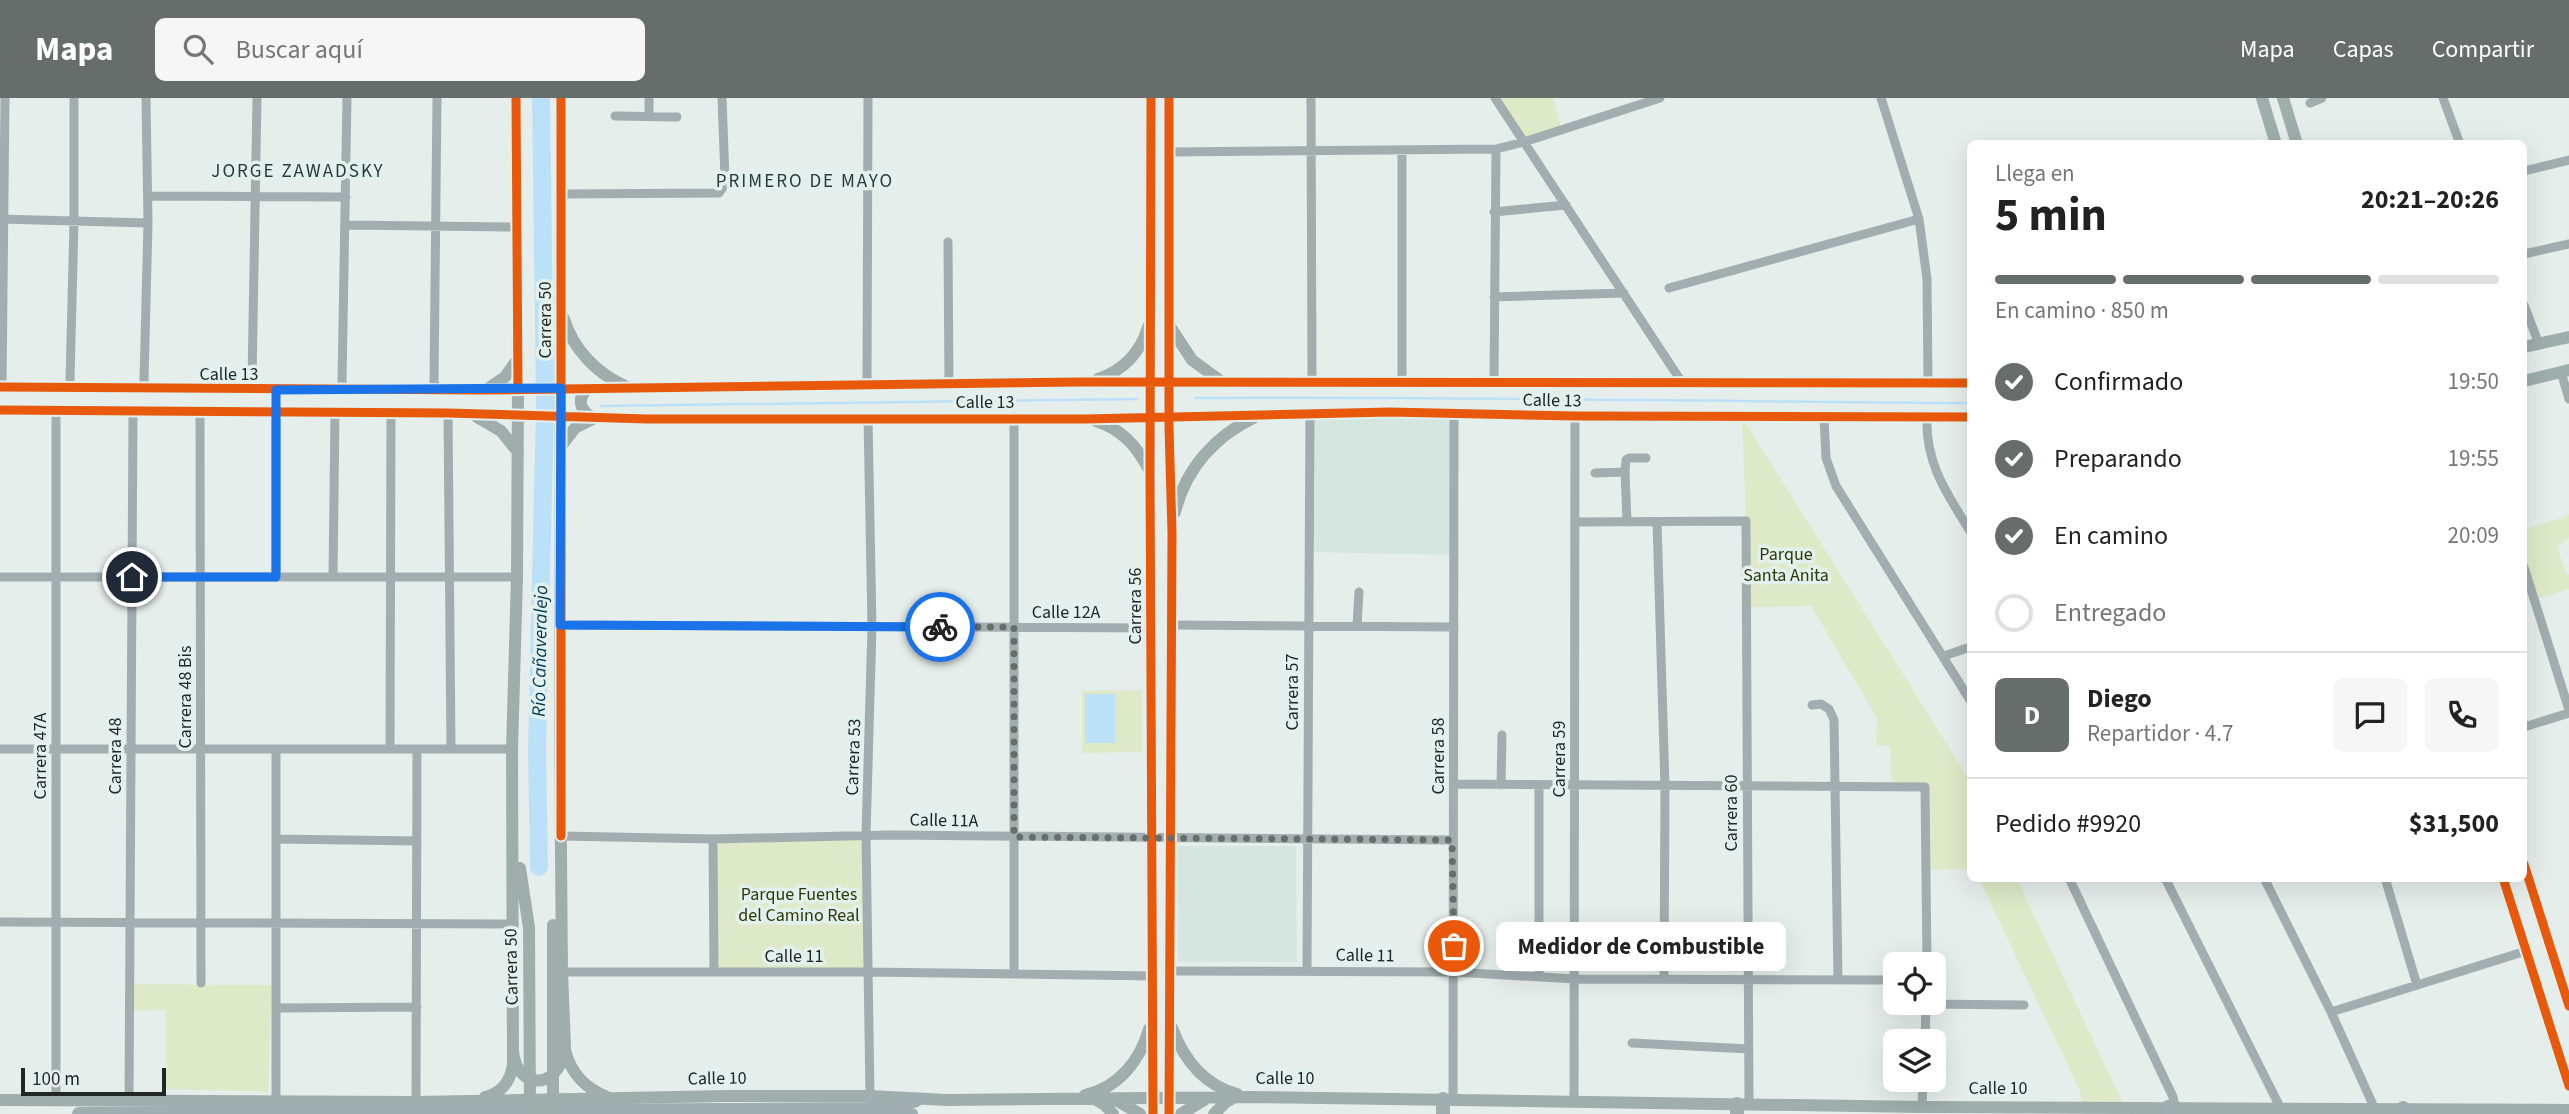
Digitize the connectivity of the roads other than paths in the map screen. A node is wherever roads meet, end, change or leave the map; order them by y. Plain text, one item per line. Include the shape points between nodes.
1 (5, 98) edge
2 (74, 98) edge
3 (146, 98) edge
4 (257, 98) edge
5 (346, 98) edge
6 (437, 98) edge
7 (516, 98) edge
8 (561, 98) edge
9 (649, 98) edge
10 (722, 98) edge
11 (869, 98) edge
12 (1151, 98) edge
13 (1169, 98) edge
14 (1311, 98) edge
15 (1496, 98) edge
16 (1660, 98) edge
17 (1881, 98) edge
18 (2262, 98) edge
19 (2283, 98) edge
20 (2322, 98) edge
21 (2443, 98) edge
22 (2310, 103) dead end
23 (615, 116) dead end
24 (649, 117) junction
25 (677, 117) dead end
26 (2275, 140) edge
27 (2296, 140) edge
28 (2459, 140) edge
29 (1524, 142) junction
30 (1402, 149) junction
31 (1496, 149) junction
32 (1311, 150) junction
33 (1170, 152) junction
34 (2569, 160) edge
35 (2527, 170) edge
36 (561, 194) junction
37 (148, 196) junction
38 (256, 197) junction
39 (346, 197) junction
40 (1566, 205) junction
41 (1494, 212) junction
42 (2, 219) edge
43 (1919, 219) junction
44 (74, 222) junction
45 (148, 223) junction
46 (346, 225) junction
47 (437, 226) junction
48 (517, 227) junction
49 (948, 242) dead end
50 (2569, 244) edge
51 (2527, 253) edge
52 (1669, 288) dead end
53 (1624, 293) junction
54 (1494, 297) junction
55 (561, 305) junction
56 (1151, 313) junction
57 (2527, 313) edge
58 (1169, 323) junction
59 (2569, 337) edge
60 (2539, 344) junction
61 (2527, 346) edge
62 (518, 358) junction
63 (2565, 371) edge
64 (2527, 380) edge
65 (1080, 382) junction
66 (1151, 382) junction
67 (1169, 382) junction
68 (1223, 382) junction
69 (1494, 382) junction
70 (1312, 383) junction
71 (1402, 383) junction
72 (1928, 383) junction
73 (1967, 383) edge
74 (1683, 384) junction
75 (867, 385) junction
76 (949, 385) junction
77 (1, 387) edge
78 (629, 387) junction
79 (557, 388) junction
80 (590, 388) junction
81 (72, 389) junction
82 (146, 389) junction
83 (255, 389) junction
84 (523, 389) junction
85 (276, 390) junction
86 (344, 390) junction
87 (436, 390) junction
88 (482, 390) junction
89 (2569, 400) edge
90 (0, 410) edge
91 (56, 411) junction
92 (133, 411) junction
93 (200, 412) junction
94 (276, 413) junction
95 (335, 413) junction
96 (448, 413) junction
97 (1310, 413) junction
98 (391, 414) junction
99 (471, 414) junction
100 (1454, 414) junction
101 (522, 415) junction
102 (1261, 415) junction
103 (557, 416) junction
104 (1169, 416) junction
105 (1575, 416) junction
106 (596, 417) junction
107 (1014, 417) junction
108 (1150, 417) junction
109 (1824, 417) junction
110 (1927, 417) junction
111 (1967, 417) edge
112 (868, 418) junction
113 (1085, 419) junction
114 (560, 449) junction
115 (518, 452) junction
116 (1646, 458) dead end
117 (1150, 471) junction
118 (1625, 472) junction
119 (1595, 473) dead end
120 (1575, 522) junction
121 (1628, 522) junction
122 (1657, 522) junction
123 (1967, 526) edge
124 (1172, 533) junction
125 (0, 577) edge
126 (56, 577) junction
127 (132, 577) junction
128 (200, 577) junction
129 (276, 577) junction
130 (333, 577) junction
131 (391, 577) junction
132 (450, 577) junction
133 (517, 577) junction
134 (2527, 577) edge
135 (1359, 592) dead end
136 (560, 625) junction
137 (1171, 625) junction
138 (1308, 625) junction
139 (1357, 626) junction
140 (872, 627) junction
141 (1014, 627) junction
142 (1454, 627) junction
143 (1151, 628) junction
144 (1967, 648) edge
145 (1944, 656) junction
146 (1967, 695) edge
147 (1812, 705) dead end
148 (2569, 711) edge
149 (2527, 726) edge
150 (1502, 735) dead end
151 (0, 749) edge
152 (56, 749) junction
153 (131, 749) junction
154 (200, 749) junction
155 (276, 749) junction
156 (390, 749) junction
157 (417, 749) junction
158 (452, 749) junction
159 (512, 749) junction
160 (1454, 784) junction
161 (1501, 785) junction
162 (1539, 785) junction
163 (1575, 785) junction
164 (1665, 786) junction
165 (1746, 787) junction
166 (1836, 788) junction
167 (512, 820) junction
168 (866, 835) junction
169 (561, 836) junction
170 (1014, 837) junction
171 (1152, 838) junction
172 (1169, 838) junction
173 (276, 839) junction
174 (713, 839) junction
175 (1308, 839) junction
176 (1452, 840) junction
177 (417, 841) junction
178 (2527, 873) edge
179 (2071, 882) edge
180 (2167, 882) edge
181 (2266, 882) edge
182 (2386, 882) edge
183 (2504, 882) edge
184 (0, 922) edge
185 (56, 922) junction
186 (130, 922) junction
187 (200, 923) junction
188 (276, 923) junction
189 (417, 924) junction
190 (514, 924) junction
191 (2526, 951) junction
192 (1927, 952) edge
193 (1169, 971) junction
194 (1307, 971) junction
195 (562, 972) junction
196 (714, 972) junction
197 (869, 972) junction
198 (1454, 972) junction
199 (1014, 974) junction
200 (1153, 976) junction
201 (1539, 977) junction
202 (1575, 979) junction
203 (1664, 979) junction
204 (1748, 979) junction
205 (1838, 980) junction
206 (1883, 980) edge
207 (201, 983) dead end
208 (2417, 985) junction
209 (1153, 998) junction
210 (1946, 1003) edge
211 (2024, 1005) dead end
212 (2569, 1006) edge
213 (417, 1007) junction
214 (276, 1008) junction
215 (1169, 1010) junction
216 (2331, 1012) junction
217 (1632, 1043) dead end
218 (565, 1047) junction
219 (1749, 1049) junction
220 (513, 1051) junction
221 (2569, 1086) edge
222 (1923, 1092) edge
223 (870, 1096) junction
224 (1170, 1097) junction
225 (1211, 1097) junction
226 (1251, 1097) junction
227 (620, 1098) junction
228 (1071, 1098) junction
229 (1095, 1098) junction
230 (1112, 1098) junction
231 (1153, 1098) junction
232 (1233, 1098) junction
233 (478, 1099) junction
234 (1448, 1099) junction
235 (0, 1100) edge
236 (129, 1100) junction
237 (57, 1101) junction
238 (276, 1101) junction
239 (1574, 1101) junction
240 (416, 1102) junction
241 (913, 1107) edge
242 (1741, 1107) edge
243 (1923, 1107) junction
244 (2374, 1107) junction
245 (2171, 1109) edge
246 (2281, 1109) junction
247 (2569, 1110) edge
248 (889, 1111) junction
249 (2403, 1111) edge
250 (79, 1114) edge
251 (315, 1114) edge
252 (530, 1114) edge
253 (553, 1114) edge
254 (1113, 1114) edge
255 (1140, 1114) edge
256 (1155, 1114) edge
257 (1167, 1114) edge
258 (1181, 1114) edge
259 (1214, 1114) edge
260 (1443, 1114) edge

1 - 42 street
2 - 44 street
3 - 37 street
4 - 38 street
5 - 39 street
6 - 47 street
7 - 48 main road, Carrera 50
8 - 36 main road, Carrera 50
9 - 24 street
10 - 36 street via 722,191
11 - 75 street
12 - 56 main road, Carrera 56
13 - 33 main road, Carrera 56
14 - 32 street
15 - 29 street
16 - 29 street
17 - 43 street
18 - 26 main road
19 - 27 main road
20 - 22 street
21 - 28 street
23 - 24 street
24 - 25 street
29 - 31 street
29 - 40 street
30 - 31 street
30 - 32 street
30 - 71 street
31 - 41 street
32 - 33 street
32 - 70 street
33 - 58 main road, Carrera 56
34 - 35 street
36 - 55 main road, Carrera 50
37 - 38 street
37 - 45 street
38 - 39 street
38 - 83 street
39 - 46 street
40 - 41 street
40 - 53 street
41 - 54 street
42 - 44 street
42 - 77 street
43 - 52 street
43 - 72 street via 1927,279
44 - 45 street
44 - 81 street
45 - 82 street
46 - 47 street
46 - 86 street
47 - 48 street
47 - 87 street
48 - 62 main road, Carrera 50
49 - 76 street
50 - 51 street
53 - 54 street
53 - 74 street
54 - 69 street
55 - 78 main road via 570,334 587,359
55 - 79 main road, Carrera 50
56 - 65 main road via 1142,342 1130,360 1105,377
56 - 66 main road, Carrera 56
57 - 60 street
58 - 67 main road, Carrera 56
58 - 68 main road via 1187,355
59 - 60 main road
60 - 61 main road
62 - 84 main road, Carrera 50
62 - 88 main road via 502,380
63 - 64 main road
63 - 89 street
65 - 66 main road, Calle 13
65 - 76 main road, Calle 13
66 - 67 main road, Calle 13
66 - 108 main road, Carrera 56
67 - 68 main road, Calle 13
67 - 104 main road, Carrera 56
68 - 70 main road, Calle 13
69 - 71 main road, Calle 13
69 - 74 main road, Calle 13
70 - 71 main road, Calle 13
72 - 73 main road, Calle 13
72 - 74 main road, Calle 13
75 - 76 main road, Calle 13
75 - 78 main road, Calle 13
77 - 81 main road, Calle 13
78 - 80 main road, Calle 13
79 - 80 main road, Calle 13
79 - 84 main road, Calle 13
79 - 103 main road, Carrera 50
80 - 106 main road via 580,403 584,412
81 - 82 main road, Calle 13
82 - 83 main road, Calle 13
83 - 85 main road, Calle 13
84 - 88 main road, Calle 13
84 - 101 main road, Carrera 50
85 - 86 main road, Calle 13
85 - 94 main road
86 - 87 main road, Calle 13
87 - 88 main road, Calle 13
90 - 91 main road, Calle 13
91 - 92 main road, Calle 13
91 - 126 street, Carrera 47A
92 - 93 main road, Calle 13
92 - 127 street, Carrera 48
93 - 94 main road, Calle 13
93 - 128 street, Carrera 48 Bis
94 - 95 main road, Calle 13
94 - 129 street
95 - 98 main road, Calle 13
95 - 130 street
96 - 98 main road, Calle 13
96 - 99 main road, Calle 13
96 - 132 street
97 - 100 main road, Calle 13
97 - 102 main road, Calle 13
97 - 138 street, Carrera 57
98 - 131 street
99 - 101 main road, Calle 13
99 - 115 main road via 502,431
100 - 105 main road, Calle 13
100 - 142 street, Carrera 58
101 - 103 main road, Calle 13
101 - 115 main road, Carrera 50
102 - 104 main road, Calle 13
102 - 124 main road via 1227,433 1201,458 1182,489
103 - 106 main road, Calle 13
103 - 114 main road, Carrera 50
104 - 108 main road, Calle 13
104 - 124 main road, Carrera 56
105 - 109 main road, Calle 13
105 - 120 street, Carrera 59
106 - 112 main road, Calle 13
106 - 114 main road via 567,435
107 - 112 main road, Calle 13
107 - 113 main road, Calle 13
107 - 141 street
108 - 113 main road, Calle 13
108 - 117 main road, Carrera 56
109 - 110 main road, Calle 13
109 - 145 street via 1825,458 1836,486
110 - 111 main road, Calle 13
110 - 123 street via 1935,471
112 - 140 street, Carrera 53
113 - 117 main road via 1121,433
114 - 136 main road, Carrera 50
115 - 133 main road, Carrera 50
116 - 118 street via 1626,460
117 - 143 main road, Carrera 56
118 - 119 street
118 - 121 street
120 - 121 street
120 - 163 street, Carrera 59
121 - 122 street
122 - 164 street
122 - 165 street, Carrera 60 via 1746,521
124 - 137 main road, Carrera 56
125 - 126 street
126 - 127 street
126 - 152 street, Carrera 47A
127 - 128 street
127 - 153 street, Carrera 48
128 - 129 street
128 - 154 street, Carrera 48 Bis
129 - 130 street
130 - 131 street
131 - 132 street
131 - 156 street
132 - 133 street
132 - 158 street
133 - 159 main road, Carrera 50
134 - 148 street
135 - 139 street
136 - 140 street, Calle 12A
136 - 169 main road, Carrera 50
137 - 138 street
137 - 172 main road, Carrera 56
138 - 139 street
138 - 175 street, Carrera 57
139 - 142 street
140 - 141 street, Calle 12A
140 - 168 street, Carrera 53
141 - 143 street, Calle 12A
141 - 170 street
142 - 160 street, Carrera 58
143 - 171 main road, Carrera 56
144 - 145 street
145 - 146 street
147 - 166 street via 1829,709 1834,720
148 - 149 street
150 - 161 street
151 - 152 street
152 - 153 street
152 - 185 street, Carrera 47A
153 - 154 street
153 - 186 street, Carrera 48
154 - 155 street
154 - 187 street, Carrera 48 Bis
155 - 156 street
155 - 173 street
156 - 157 street
157 - 158 street
157 - 177 street
158 - 159 street
159 - 167 main road, Carrera 50
160 - 161 street
160 - 176 street, Carrera 58
161 - 162 street
162 - 163 street
162 - 201 street
163 - 164 street
163 - 202 street, Carrera 59
164 - 165 street
164 - 203 street
165 - 166 street
165 - 204 street, Carrera 60
166 - 192 street via 1925,787
166 - 205 street
167 - 190 main road, Carrera 50
167 - 252 main road, Carrera 50, bridge via 529,928
168 - 170 street, Calle 11A
168 - 174 street, Calle 11A
168 - 197 street, Carrera 53
169 - 174 street, Calle 11A
169 - 195 main road, Carrera 50
169 - 253 main road, Carrera 50, bridge via 553,926
170 - 171 street, Calle 11A
170 - 199 street
171 - 172 street, Calle 11A
171 - 200 main road, Carrera 56
172 - 175 street, Calle 11A
172 - 193 main road, Carrera 56
173 - 177 street
173 - 188 street
174 - 196 street
175 - 176 street, Calle 11A
175 - 194 street, Carrera 57
176 - 198 street, Carrera 58
177 - 189 street
178 - 212 main road
179 - 245 street via 2173,1097
180 - 246 street
181 - 216 street
182 - 208 street
183 - 191 main road
184 - 185 street
185 - 186 street
185 - 237 street, Carrera 47A
186 - 187 street
186 - 236 street, Carrera 48
187 - 188 street
187 - 207 street, Carrera 48 Bis
188 - 189 street
188 - 214 street
189 - 190 street
189 - 213 street
190 - 220 main road, Carrera 50
191 - 208 street
191 - 221 main road
193 - 194 street, Calle 11
193 - 215 main road, Carrera 56
194 - 198 street, Calle 11
195 - 196 street, Calle 11
195 - 218 main road, Carrera 50
196 - 197 street, Calle 11
197 - 199 street, Calle 11
197 - 223 street, Carrera 53
198 - 201 street, Calle 11
198 - 234 street, Carrera 58
199 - 200 street, Calle 11
200 - 209 main road, Carrera 56
201 - 202 street, Calle 11
202 - 203 street, Calle 11
202 - 239 street, Carrera 59
203 - 204 street, Calle 11
204 - 205 street, Calle 11
204 - 219 street, Carrera 60
205 - 206 street, Calle 11
208 - 216 street
209 - 228 main road via 1144,1045 1124,1074 1110,1086
209 - 231 main road, Carrera 56
210 - 211 street
213 - 214 street
213 - 240 street
214 - 238 street
215 - 224 main road, Carrera 56
215 - 226 main road via 1179,1046 1202,1076 1234,1094
216 - 244 street
217 - 219 street
218 - 220 main road via 559,1070 537,1080 521,1073
218 - 227 main road via 570,1066 583,1083 597,1093
219 - 242 street, Carrera 60
220 - 233 main road, Carrera 50 via 507,1083 492,1096
222 - 243 street
223 - 227 main road, Calle 10
223 - 241 main road, Calle 10
223 - 248 main road
224 - 225 main road, Calle 10
224 - 231 main road, Calle 10
224 - 257 main road, Carrera 56
225 - 232 main road, Calle 10
225 - 258 main road
226 - 232 main road, Calle 10
226 - 234 main road, Calle 10
227 - 233 main road, Calle 10
228 - 229 main road, Calle 10
228 - 241 main road, Calle 10
229 - 230 main road, Calle 10
229 - 254 main road
230 - 231 main road, Calle 10
230 - 255 main road
231 - 256 main road, Carrera 56
232 - 259 main road
233 - 240 main road, Calle 10
234 - 239 main road, Calle 10
234 - 260 main road
235 - 237 main road, Calle 10
236 - 237 main road, Calle 10
236 - 238 main road, Calle 10
238 - 240 main road, Calle 10
239 - 242 main road, Calle 10
241 - 248 main road, Calle 10
242 - 243 main road, Calle 10
243 - 245 main road, Calle 10
244 - 246 main road, Calle 10
244 - 249 main road, Calle 10
245 - 246 main road, Calle 10
247 - 249 main road, Calle 10
248 - 251 main road, Calle 10
250 - 251 main road, Calle 10

